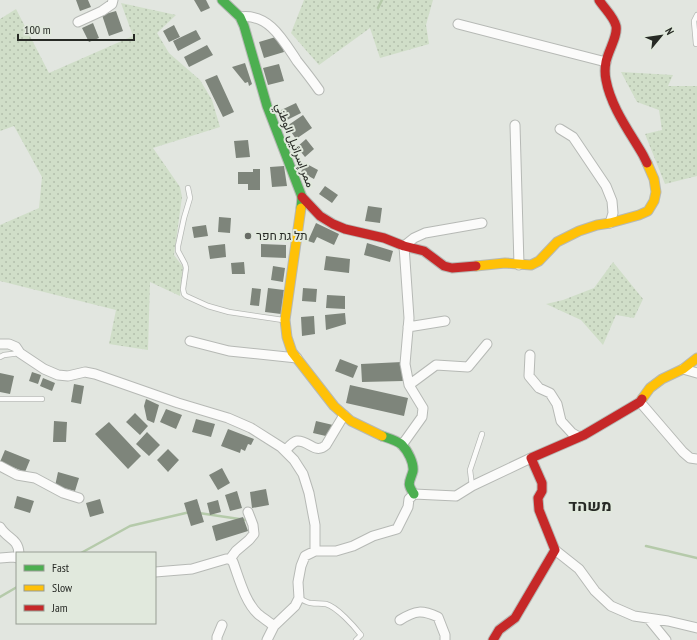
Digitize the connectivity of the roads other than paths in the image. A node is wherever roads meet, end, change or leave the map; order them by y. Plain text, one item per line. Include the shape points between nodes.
1 (113, 0) edge
2 (222, 0) edge
3 (598, 0) edge
4 (697, 15) edge
5 (240, 17) junction
6 (78, 22) dead end
7 (458, 24) dead end
8 (696, 44) edge
9 (606, 62) junction
10 (320, 90) dead end
11 (514, 125) dead end
12 (560, 129) dead end
13 (188, 188) dead end
14 (302, 197) junction
15 (482, 223) dead end
16 (610, 223) junction
17 (404, 246) junction
18 (519, 264) junction
19 (285, 320) junction
20 (445, 321) dead end
21 (408, 327) junction
22 (190, 341) dead end
23 (0, 344) edge
24 (486, 344) dead end
25 (20, 353) junction
26 (530, 355) dead end
27 (0, 357) edge
28 (297, 358) junction
29 (697, 358) edge
30 (683, 370) junction
31 (697, 373) edge
32 (409, 385) junction
33 (0, 399) edge
34 (42, 399) dead end
35 (640, 402) junction
36 (344, 415) junction
37 (482, 434) dead end
38 (579, 437) junction
39 (402, 445) junction
40 (284, 451) junction
41 (531, 458) junction
42 (697, 459) edge
43 (0, 466) edge
44 (472, 486) junction
45 (414, 494) junction
46 (79, 498) dead end
47 (248, 512) dead end
48 (0, 527) edge
49 (555, 550) junction
50 (315, 551) junction
51 (19, 552) edge
52 (0, 558) edge
53 (16, 558) edge
54 (230, 560) junction
55 (156, 572) edge
56 (299, 598) junction
57 (648, 618) junction
58 (400, 620) dead end
59 (222, 625) dead end
60 (274, 626) junction
61 (697, 628) edge
62 (217, 640) edge
63 (267, 640) edge
64 (356, 640) edge
65 (445, 640) edge
66 (493, 640) edge
67 (666, 640) edge

1 - 6 street via 112,4 102,11
2 - 5 street, ممر إسرائيل الوطني
3 - 9 street via 616,26
4 - 8 lane via 694,20
5 - 10 street via 259,18 271,26
5 - 14 street, ممر إسرائيل الوطني via 267,106
7 - 9 street
9 - 16 street via 606,78 613,103 643,155 654,179 656,192 648,211 639,216
11 - 18 street
12 - 16 street via 573,137 606,186 612,201
13 - 19 lane via 190,198 178,246 178,252 186,268 184,294 208,306 229,312
14 - 17 street via 320,216 333,224
14 - 19 street, ممر إسرائيل الوطني
15 - 17 street via 426,233
16 - 18 street via 579,231 557,242 539,261 531,265
17 - 18 street via 424,251 444,266 452,268
17 - 21 street
19 - 28 street, ممر إسرائيل الوطني via 287,338
20 - 21 street
21 - 32 street via 405,364
22 - 28 street via 229,351
23 - 25 street via 16,347
24 - 32 street via 468,367 436,365
25 - 27 lane
25 - 40 street via 58,375 68,376 85,372 95,374 228,418 251,428
26 - 38 street via 529,376 539,388 550,393 558,404 561,421
28 - 36 street, ممر إسرائيل الوطني
29 - 30 street
30 - 31 street
30 - 35 street via 662,379 650,388
32 - 39 street via 423,408 422,417
33 - 34 lane
35 - 38 street
35 - 42 street via 683,452 690,458
36 - 39 street, ممر إسرائيل الوطني via 351,421
36 - 40 street via 322,449 296,441
37 - 44 lane via 470,470
38 - 41 street
39 - 45 street via 412,462 409,483
40 - 50 street via 303,474 309,493 315,526
41 - 44 street
41 - 49 street via 542,483 542,491 538,498 539,510
43 - 46 street via 17,475 35,478 63,493
44 - 45 street via 456,496
45 - 50 street via 397,529 336,551
47 - 54 street via 254,534
48 - 51 street via 15,541
49 - 57 street via 579,569 595,591 611,606 634,616
49 - 66 street via 515,618 499,630
50 - 56 street via 305,556 301,566
52 - 53 street
54 - 55 street via 192,569
54 - 60 street via 251,605
56 - 60 street via 295,606
56 - 64 lane via 309,603 328,604 335,609 361,635
57 - 61 street
57 - 67 street
58 - 65 street via 409,614 428,612 438,617 446,635
59 - 62 street
60 - 63 street

